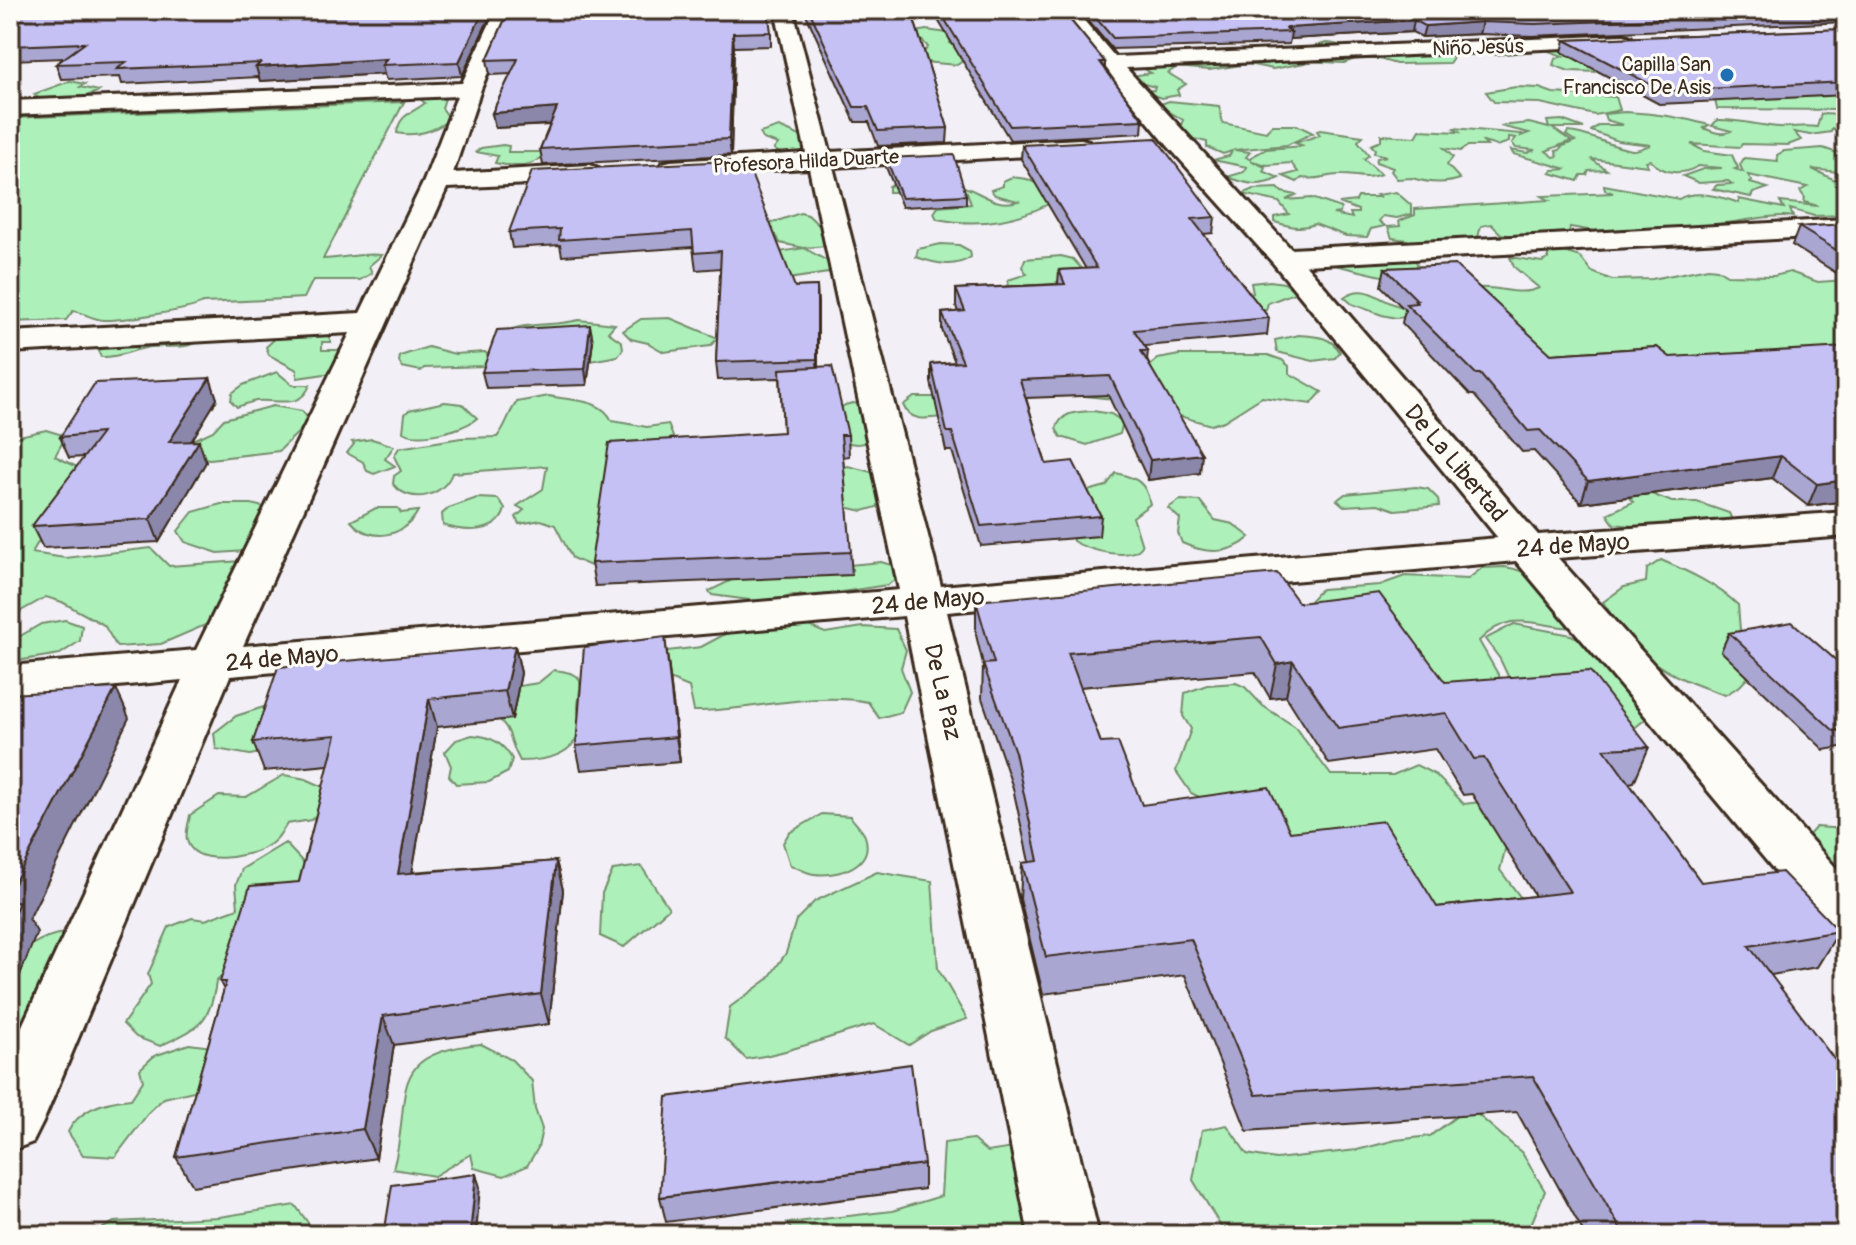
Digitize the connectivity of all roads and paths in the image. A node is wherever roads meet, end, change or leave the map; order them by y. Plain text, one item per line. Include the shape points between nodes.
1 (505, 10) edge
2 (784, 10) edge
3 (1065, 10) edge
4 (1651, 40) edge
5 (1109, 63) junction
6 (470, 89) junction
7 (10, 108) edge
8 (1098, 145) edge
9 (820, 160) junction
10 (645, 170) edge
11 (613, 172) edge
12 (437, 181) junction
13 (1846, 227) edge
14 (1284, 258) junction
15 (372, 322) junction
16 (10, 342) edge
17 (1846, 524) edge
18 (1527, 548) junction
19 (923, 601) junction
20 (212, 664) junction
21 (10, 681) edge
22 (1846, 917) edge
23 (10, 1122) edge
24 (1064, 1235) edge

1 - 6 street
2 - 9 street, De La Paz
3 - 5 street, De La Libertad
4 - 5 street, Niño Jesús
5 - 14 street, De La Libertad via 1160,142
6 - 7 street
6 - 12 street
8 - 9 street, Profesora Hilda Duarte
9 - 10 street, Profesora Hilda Duarte
9 - 19 street, De La Paz
11 - 12 street
12 - 15 street
13 - 14 street
14 - 18 street, De La Libertad
15 - 16 street
15 - 20 street
17 - 18 street, 24 de Mayo
18 - 19 street, 24 de Mayo
18 - 22 street, De La Libertad
19 - 20 street, 24 de Mayo
19 - 24 street, De La Paz
20 - 21 street, 24 de Mayo
20 - 23 street

